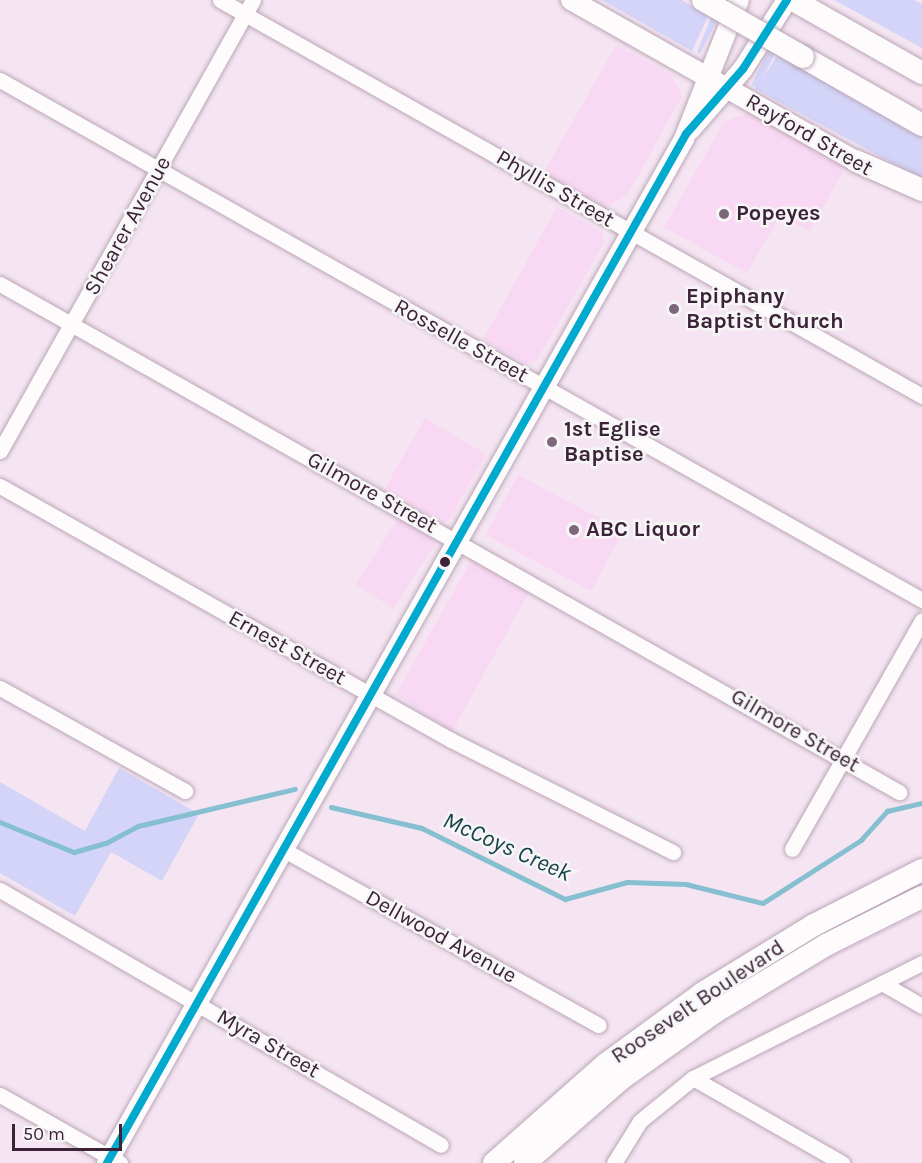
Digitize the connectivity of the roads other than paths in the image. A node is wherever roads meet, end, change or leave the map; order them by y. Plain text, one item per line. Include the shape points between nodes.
1 (220, 0) edge
2 (253, 0) edge
3 (571, 0) edge
4 (703, 0) edge
5 (739, 0) edge
6 (787, 0) edge
7 (793, 0) edge
8 (245, 14) junction
9 (922, 73) edge
10 (705, 76) junction
11 (0, 80) edge
12 (728, 89) junction
13 (922, 125) edge
14 (686, 134) junction
15 (856, 161) junction
16 (159, 170) junction
17 (922, 190) edge
18 (922, 199) edge
19 (632, 233) junction
20 (0, 284) edge
21 (72, 325) junction
22 (545, 388) junction
23 (922, 396) edge
24 (0, 451) edge
25 (0, 486) edge
26 (458, 541) junction
27 (922, 600) edge
28 (922, 620) edge
29 (0, 688) edge
30 (371, 695) junction
31 (843, 758) junction
32 (185, 791) dead end
33 (899, 792) dead end
34 (792, 849) dead end
35 (284, 850) junction
36 (673, 852) dead end
37 (922, 870) edge
38 (0, 890) edge
39 (922, 897) edge
40 (922, 963) edge
41 (882, 983) junction
42 (198, 1003) junction
43 (922, 1006) edge
44 (598, 1025) dead end
45 (693, 1078) junction
46 (0, 1095) edge
47 (441, 1144) dead end
48 (112, 1161) edge
49 (494, 1163) edge
50 (525, 1163) edge
51 (614, 1163) edge
52 (842, 1163) edge

1 - 8 street, Phyllis Street
2 - 8 street, Shearer Avenue
3 - 10 main road, Rayford Street
4 - 13 highway, bridge
5 - 10 main road
6 - 12 main road
7 - 9 highway
8 - 16 street, Shearer Avenue
8 - 19 street, Phyllis Street
10 - 12 main road, Rayford Street
10 - 14 main road
11 - 16 street, Rosselle Street
12 - 14 main road
12 - 15 main road, Rayford Street
14 - 19 main road
15 - 17 highway
15 - 18 street, Rayford Street
16 - 21 street, Shearer Avenue
16 - 22 street, Rosselle Street
19 - 22 main road
19 - 23 street, Phyllis Street
20 - 21 street, Gilmore Street
21 - 24 street, Shearer Avenue
21 - 26 street, Gilmore Street
22 - 26 main road
22 - 27 street, Rosselle Street
25 - 30 street, Ernest Street
26 - 30 main road
26 - 31 street, Gilmore Street
28 - 31 street
29 - 32 street
30 - 35 main road
30 - 36 street, Ernest Street
31 - 33 street, Gilmore Street
31 - 34 street
35 - 42 main road
35 - 44 street, Dellwood Avenue
37 - 49 highway, Roosevelt Boulevard via 814,925 703,993 606,1064
38 - 42 street, Myra Street
39 - 50 highway, Roosevelt Boulevard via 826,945 715,1012 621,1079
40 - 41 street
41 - 43 street
41 - 45 street
42 - 47 street, Myra Street
42 - 48 main road
45 - 51 street via 640,1121
45 - 52 street
46 - 48 street

